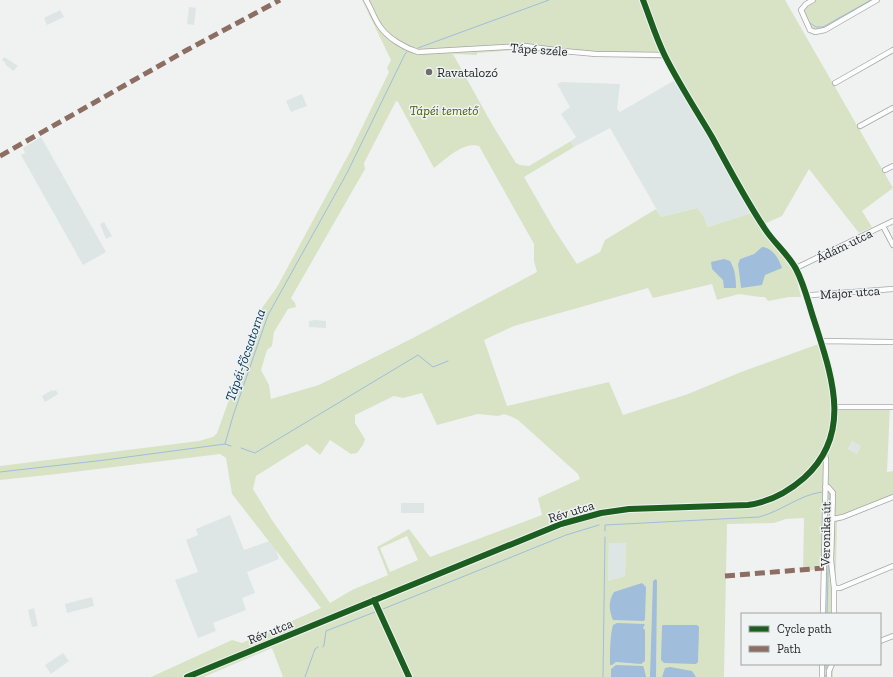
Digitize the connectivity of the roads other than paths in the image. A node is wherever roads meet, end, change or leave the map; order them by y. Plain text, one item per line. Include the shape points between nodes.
1 (366, 0) edge
2 (643, 0) edge
3 (813, 0) edge
4 (877, 0) edge
5 (893, 50) edge
6 (665, 55) junction
7 (835, 83) dead end
8 (893, 108) edge
9 (860, 126) dead end
10 (893, 166) edge
11 (885, 170) dead end
12 (893, 221) edge
13 (883, 226) junction
14 (893, 245) edge
15 (796, 268) junction
16 (893, 289) edge
17 (806, 297) junction
18 (820, 341) junction
19 (893, 342) edge
20 (834, 406) junction
21 (893, 407) edge
22 (825, 454) junction
23 (825, 487) junction
24 (893, 497) edge
25 (832, 519) junction
26 (893, 566) edge
27 (834, 588) junction
28 (374, 600) junction
29 (823, 613) edge
30 (834, 613) edge
31 (893, 636) edge
32 (881, 641) edge
33 (822, 665) edge
34 (832, 665) edge
35 (822, 671) junction
36 (829, 671) junction
37 (187, 677) edge
38 (409, 677) edge
39 (822, 677) edge
40 (829, 677) edge

1 - 6 street, Tápé széle via 382,29 391,38 414,51 525,46 596,54
2 - 6 street, Rév utca
3 - 4 street via 801,10 811,31 821,32
5 - 7 street
6 - 15 street, Rév utca via 765,229
8 - 9 street
10 - 11 street
12 - 13 street, Ádám utca
13 - 14 street
13 - 15 street, Ádám utca
15 - 17 street, Rév utca
16 - 17 street, Major utca
17 - 18 street, Rév utca
18 - 19 street
18 - 20 street, Rév utca via 829,371
20 - 21 street
20 - 22 street, Rév utca via 830,442
22 - 23 street, Veronika út
22 - 28 street, Rév utca via 792,488 761,502 629,509 582,518
23 - 25 street via 833,493
23 - 29 street, Veronika út
24 - 25 street
25 - 27 street
26 - 27 street via 840,588
27 - 30 street
28 - 37 street, Rév utca
28 - 38 street
31 - 32 street
33 - 35 street
34 - 36 street
35 - 36 street
35 - 39 street
36 - 40 street

